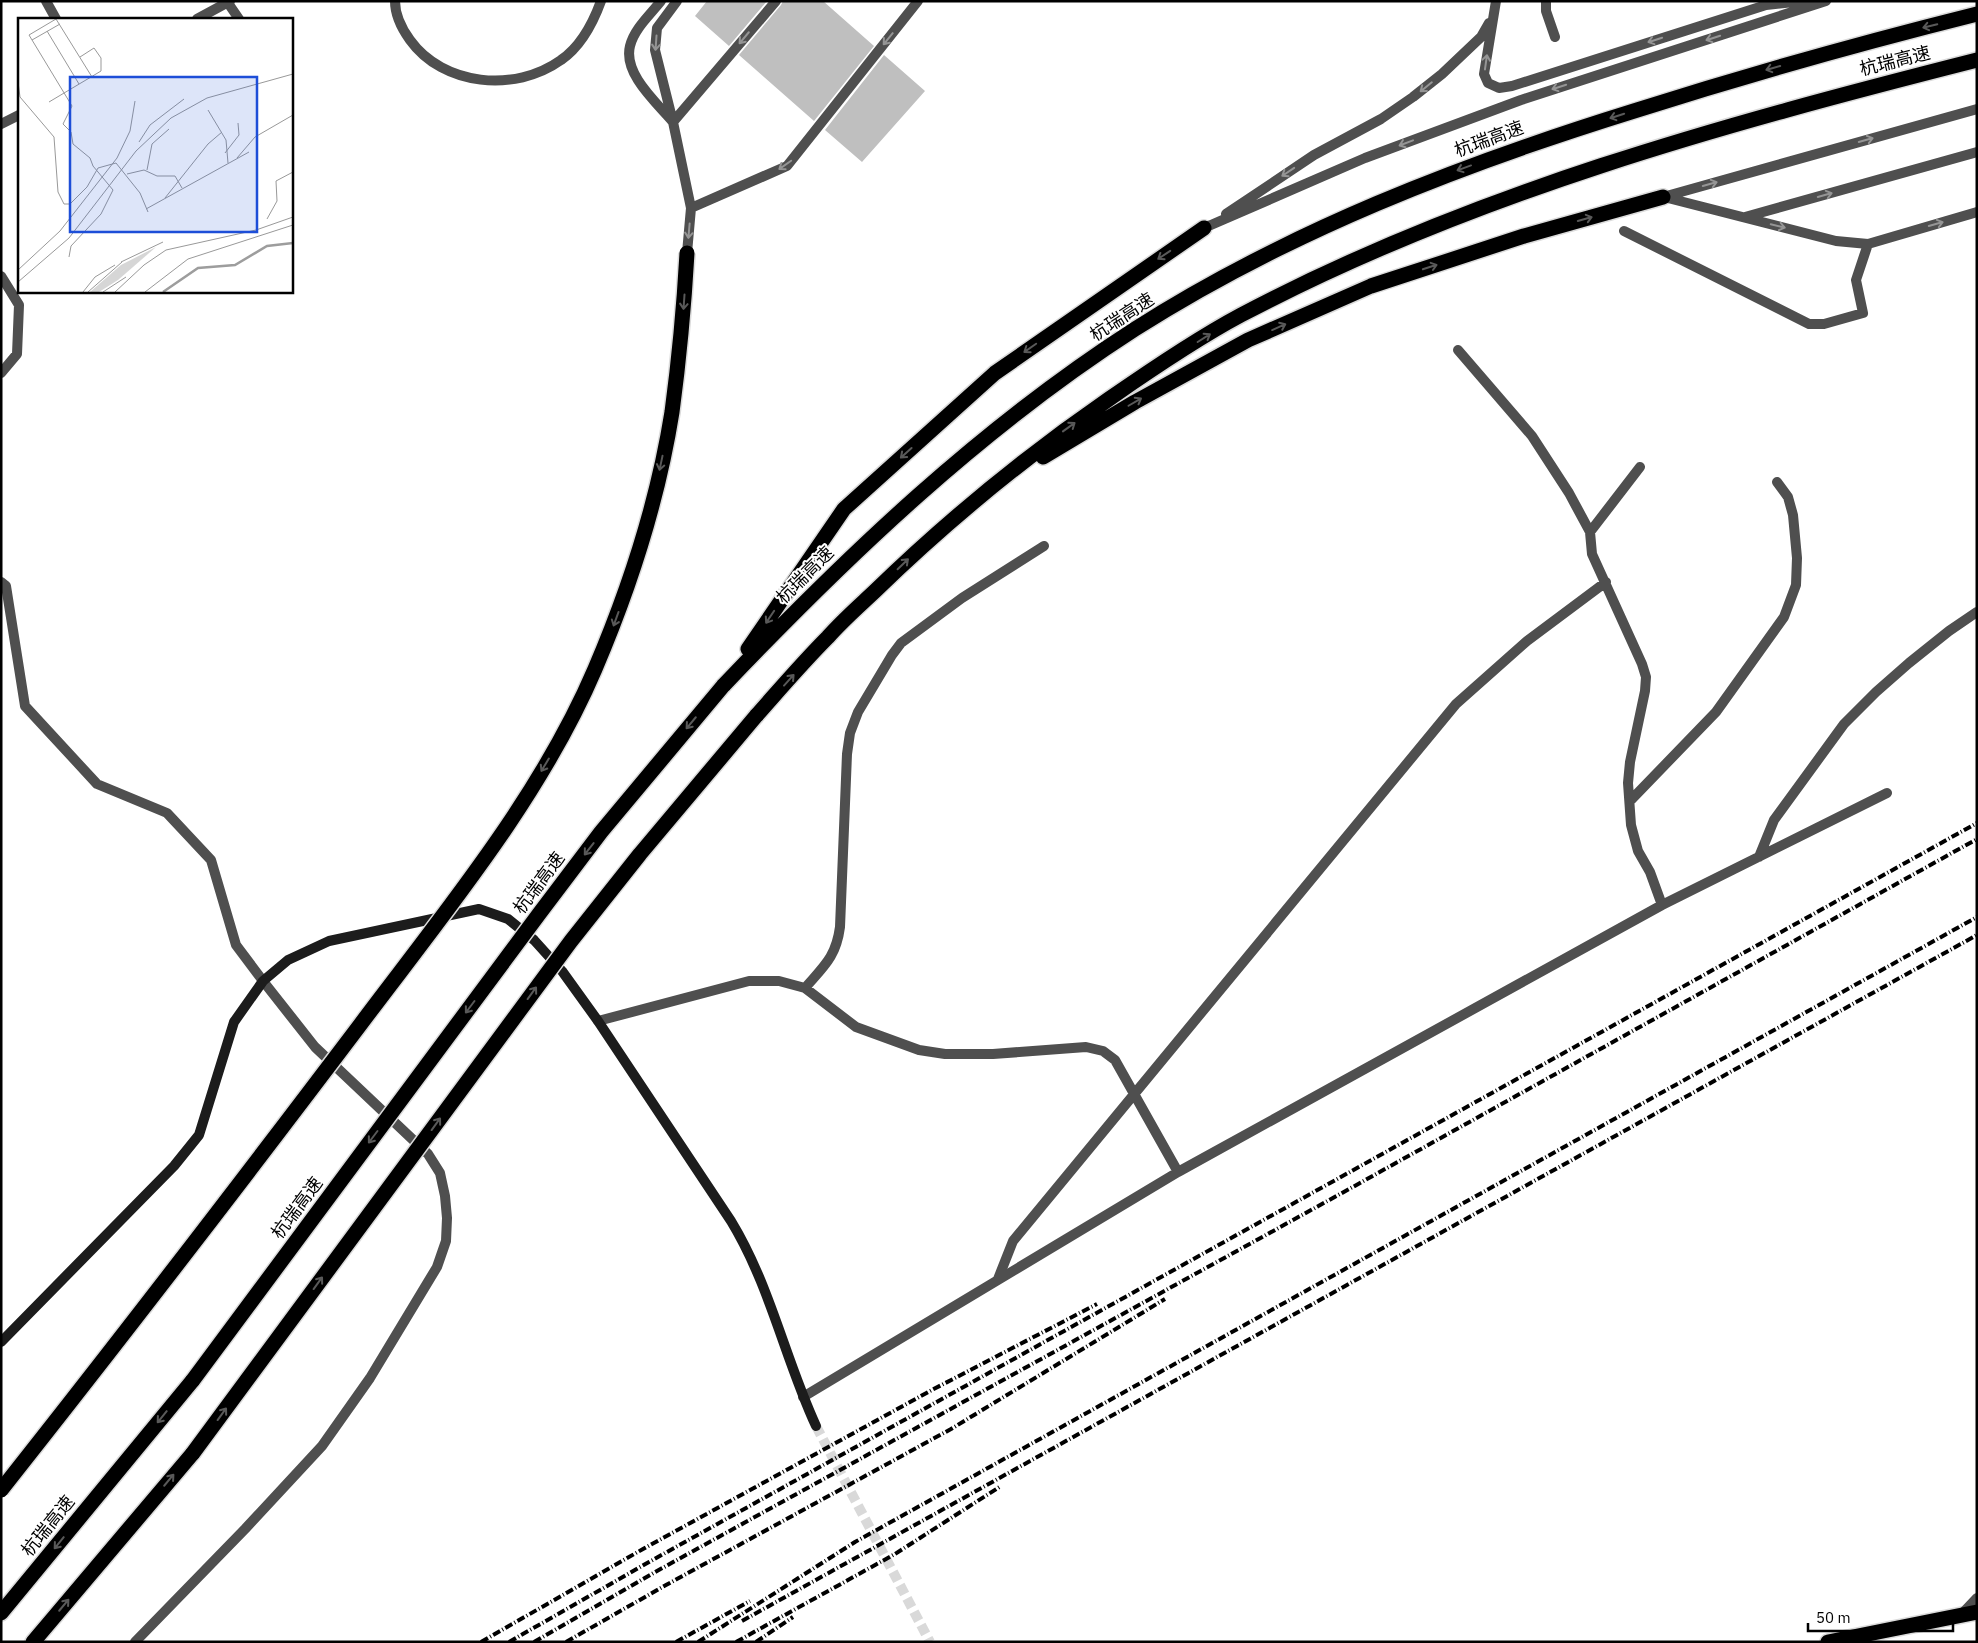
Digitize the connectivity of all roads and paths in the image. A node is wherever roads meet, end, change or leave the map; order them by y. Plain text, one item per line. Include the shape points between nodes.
1 (46, 1) edge
2 (395, 1) edge
3 (601, 1) edge
4 (661, 1) edge
5 (677, 1) edge
6 (776, 1) edge
7 (918, 1) edge
8 (1496, 1) edge
9 (1546, 1) edge
10 (1803, 1) edge
11 (1826, 1) edge
12 (228, 2) edge
13 (1494, 14) junction
14 (1977, 14) edge
15 (55, 18) edge
16 (200, 18) edge
17 (238, 18) edge
18 (1555, 37) dead end
19 (1977, 60) edge
20 (1977, 109) edge
21 (18, 116) edge
22 (673, 122) junction
23 (1, 124) edge
24 (1977, 152) edge
25 (1663, 197) junction
26 (691, 208) junction
27 (1977, 212) edge
28 (1744, 217) junction
29 (1204, 228) junction
30 (1624, 231) dead end
31 (1868, 244) junction
32 (687, 254) joint
33 (1, 276) edge
34 (1458, 350) dead end
35 (1, 373) edge
36 (1640, 467) dead end
37 (1777, 482) dead end
38 (988, 489) junction
39 (1590, 532) junction
40 (1044, 546) dead end
41 (1, 582) edge
42 (1606, 582) junction
43 (1977, 612) edge
44 (723, 686) junction
45 (1888, 793) dead end
46 (1630, 801) junction
47 (1759, 856) junction
48 (1662, 904) junction
49 (263, 981) junction
50 (805, 988) junction
51 (598, 1021) junction
52 (1134, 1094) junction
53 (1178, 1172) junction
54 (998, 1279) junction
55 (1, 1342) edge
56 (803, 1397) junction
57 (816, 1426) tunnel mouth
58 (1, 1490) edge
59 (1977, 1598) edge
60 (1977, 1612) edge
61 (1, 1613) edge
62 (1959, 1617) junction
63 (33, 1642) edge
64 (135, 1642) edge
65 (1828, 1642) edge

1 - 15 street
2 - 3 street via 407,36 430,62 466,76 506,81 527,77 562,60 591,25
4 - 22 street via 637,31 630,47 630,63 638,81
5 -> 22 street via 657,28 655,50
6 -> 22 street
7 -> 26 street via 787,166
8 - 13 street
9 - 18 street
10 -> 13 street via 1766,5 1499,88 1488,83 1484,74
11 -> 29 street via 1521,100 1365,158
12 - 16 street
12 - 17 street
13 -> 29 street via 1481,37 1413,97 1314,155
14 -> 44 highway, 杭瑞高速 via 1837,49 1552,137 1430,180 1325,226 1229,275 1136,329 1051,387 983,440 857,550
38 -> 19 highway, 杭瑞高速 via 1144,375 1238,317 1344,264 1442,221 1704,134 1834,96
25 -> 20 street
21 - 23 street
22 - 26 street
28 -> 24 street
25 - 28 street
38 -> 25 highway via 1248,340 1372,286 1524,236
26 -> 32 street
31 -> 27 street
28 -> 31 street via 1836,241
29 -> 44 highway via 995,373 844,509
30 - 31 street via 1809,324 1824,324 1863,313 1856,280
32 -> 58 highway, bridge via 671,416 648,520 614,622 594,672 563,734 521,804 445,912 108,1356
33 - 35 street via 19,305 17,354
34 - 39 street via 1532,436 1552,464
36 - 39 street
37 - 46 street via 1788,497 1793,515 1797,558 1796,585 1790,604 1716,712
63 -> 38 highway, 杭瑞高速, bridge via 193,1453 571,941 645,847 830,634 908,559
39 - 42 street via 1592,554
40 - 50 street via 962,598 901,643 858,712 847,754 837,945
41 - 49 street via 6,586 25,706 97,784 167,813 210,860 236,945
42 - 46 street via 1646,677 1646,691 1630,762
42 - 52 street via 1527,641 1456,704
43 - 47 street via 1909,663 1844,724 1774,820
44 -> 61 highway, 杭瑞高速, bridge via 544,906 193,1380
45 - 47 street
46 - 48 street via 1631,825 1638,851
47 - 48 street
48 - 53 street
49 - 51 street via 288,960 329,941 479,909 508,919 534,940 562,971
49 - 55 street via 234,1022 199,1134 174,1166
49 - 64 street via 315,1047 428,1154 440,1173 445,1196 446,1242 437,1267 370,1378 322,1446
50 - 51 street via 779,981 749,981
50 - 52 street via 856,1027 919,1050 945,1054 993,1054 1086,1046 1103,1051 1115,1060
51 - 56 street via 748,1248
52 - 53 street
52 - 54 street via 1013,1241
53 - 54 street
54 - 56 street
56 - 57 street
59 - 62 street
60 - 62 highway
62 - 65 highway

